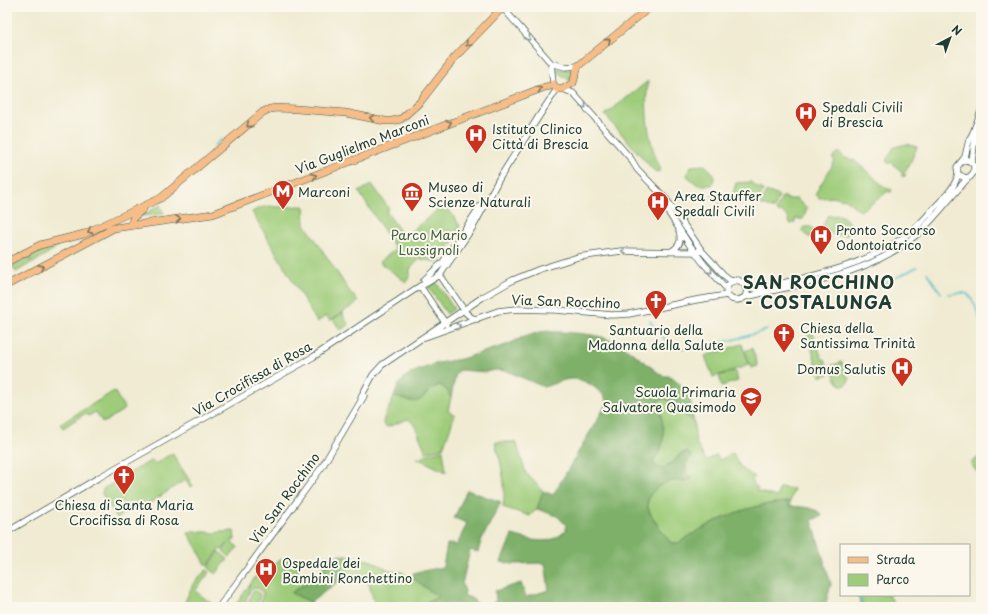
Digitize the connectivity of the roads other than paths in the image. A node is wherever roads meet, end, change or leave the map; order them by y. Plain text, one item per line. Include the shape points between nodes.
1 (650, 7) edge
2 (505, 9) edge
3 (551, 63) junction
4 (578, 66) junction
5 (558, 88) junction
6 (981, 111) edge
7 (973, 133) junction
8 (962, 161) junction
9 (972, 162) junction
10 (958, 174) junction
11 (968, 177) junction
12 (662, 195) junction
13 (488, 198) junction
14 (150, 204) junction
15 (120, 218) junction
16 (130, 226) junction
17 (677, 227) junction
18 (114, 228) junction
19 (672, 251) junction
20 (702, 251) junction
21 (695, 252) junction
22 (7, 262) edge
23 (441, 265) junction
24 (440, 275) junction
25 (424, 280) dead end
26 (738, 280) junction
27 (7, 285) edge
28 (420, 286) junction
29 (726, 288) junction
30 (747, 288) junction
31 (727, 295) junction
32 (745, 297) junction
33 (463, 309) junction
34 (478, 319) junction
35 (445, 322) junction
36 (438, 332) junction
37 (421, 339) junction
38 (7, 532) edge
39 (219, 607) edge

4 -> 1 main road
2 -> 3 street
2 -> 14 main road via 455,57 423,98 401,119 392,121 346,113 270,109 165,195
3 - 4 street via 565,67
3 - 5 street
4 - 5 main road via 573,83
5 -> 12 street via 572,93 637,163
5 - 13 street
16 -> 5 main road, Via Guglielmo Marconi via 213,214 506,101 545,87
6 - 7 street
7 - 8 street
7 - 9 street via 975,137
8 - 9 street
8 - 10 street via 958,165
9 - 11 street via 975,170
10 - 11 street
10 - 30 street via 955,184 929,215 888,248 852,264 779,284 757,289
11 - 32 street via 930,222 890,253 840,275
12 - 17 street via 663,204
12 - 20 street
13 - 23 street
13 - 24 street via 473,227
14 - 15 main road
14 - 16 main road via 134,217
15 - 18 main road via 123,219
15 -> 22 main road via 84,234 40,245
16 - 18 main road, Via Guglielmo Marconi
17 - 19 street via 680,241 677,248
17 - 21 street
27 -> 18 main road
19 - 21 street, Via San Rocchino
19 -> 33 street, Via San Rocchino via 621,251 578,257 540,268 513,280
20 - 21 street, Via San Rocchino
20 - 26 street via 724,275 729,279
21 -> 29 street
23 - 24 street
23 - 25 street
24 - 28 street, Via Crocifissa di Rosa
24 - 33 street
26 - 29 street via 730,282
26 - 30 street
28 - 35 street
28 - 38 street, Via Crocifissa di Rosa via 313,357
29 - 31 street
30 - 32 street
31 - 32 street via 736,301
31 - 34 street, Via San Rocchino via 629,314 516,309 498,311
33 - 34 street via 469,317
33 - 35 street, Via San Rocchino
36 -> 34 street, Via San Rocchino
35 - 36 street via 446,326
35 - 37 street, Via San Rocchino
36 - 37 street, Via San Rocchino
37 - 39 street, Via San Rocchino via 398,353 373,375 334,448

